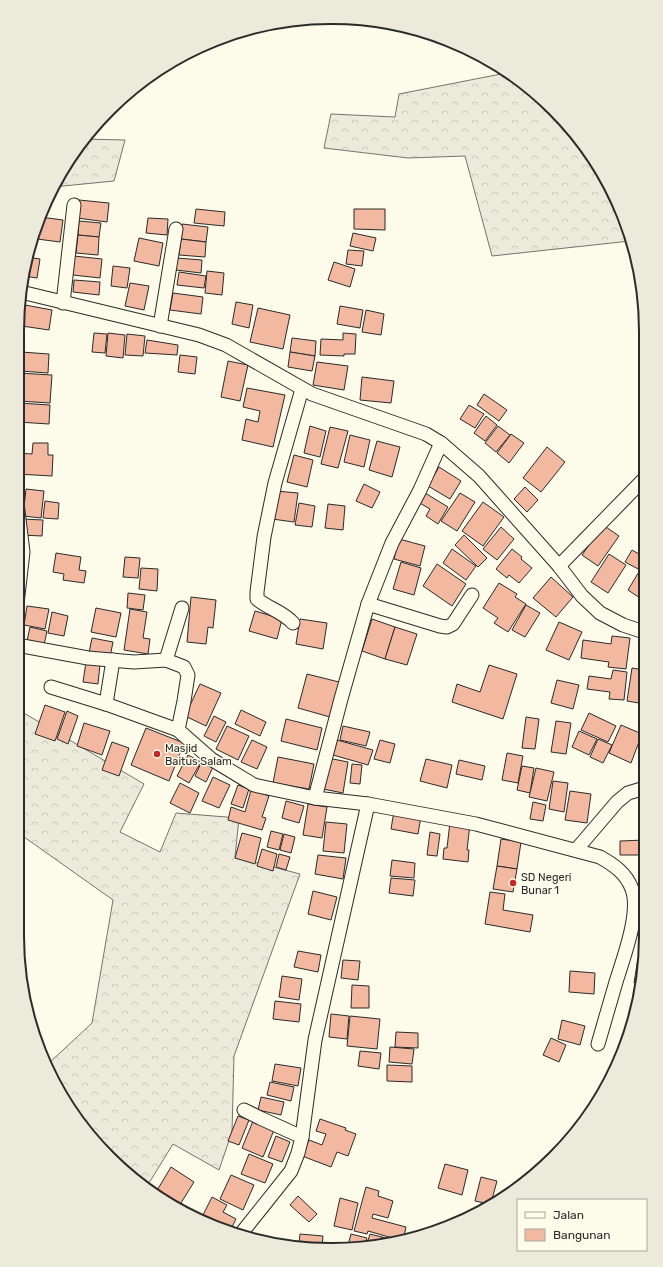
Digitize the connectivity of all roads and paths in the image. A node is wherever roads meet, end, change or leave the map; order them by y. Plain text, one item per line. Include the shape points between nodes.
1 (74, 205) dead end
2 (176, 229) dead end
3 (27, 294) edge
4 (63, 303) junction
5 (160, 326) junction
6 (302, 389) junction
7 (441, 443) junction
8 (639, 484) edge
9 (559, 566) junction
10 (472, 595) dead end
11 (368, 604) junction
12 (182, 608) dead end
13 (293, 623) dead end
14 (639, 630) edge
15 (24, 646) edge
16 (113, 660) junction
17 (166, 660) junction
18 (51, 687) dead end
19 (106, 704) junction
20 (178, 730) junction
21 (639, 790) edge
22 (315, 798) junction
23 (368, 804) junction
24 (576, 850) junction
25 (598, 1044) dead end
26 (244, 1110) dead end
27 (302, 1137) junction
28 (244, 1230) edge

1 - 4 street
2 - 5 street
3 - 4 street
4 - 5 street
5 - 6 street via 226,345
6 - 7 street via 426,434
6 - 13 street via 264,537 257,592 257,600 286,616
7 - 9 street via 479,476
7 - 11 street via 420,490 392,542
8 - 9 street
9 - 14 street via 582,596 600,613
10 - 11 street via 453,624 447,627
11 - 22 street
12 - 17 street
15 - 16 street
16 - 17 street
16 - 19 street
17 - 20 street via 184,667 188,676
18 - 19 street
19 - 20 street
20 - 22 street via 211,759 254,785
21 - 24 street via 628,793 617,802
22 - 23 street
23 - 24 street via 476,824
23 - 27 street via 315,1040
24 - 25 street via 613,864 628,881 634,901 628,943
26 - 27 street
27 - 28 street via 291,1171

